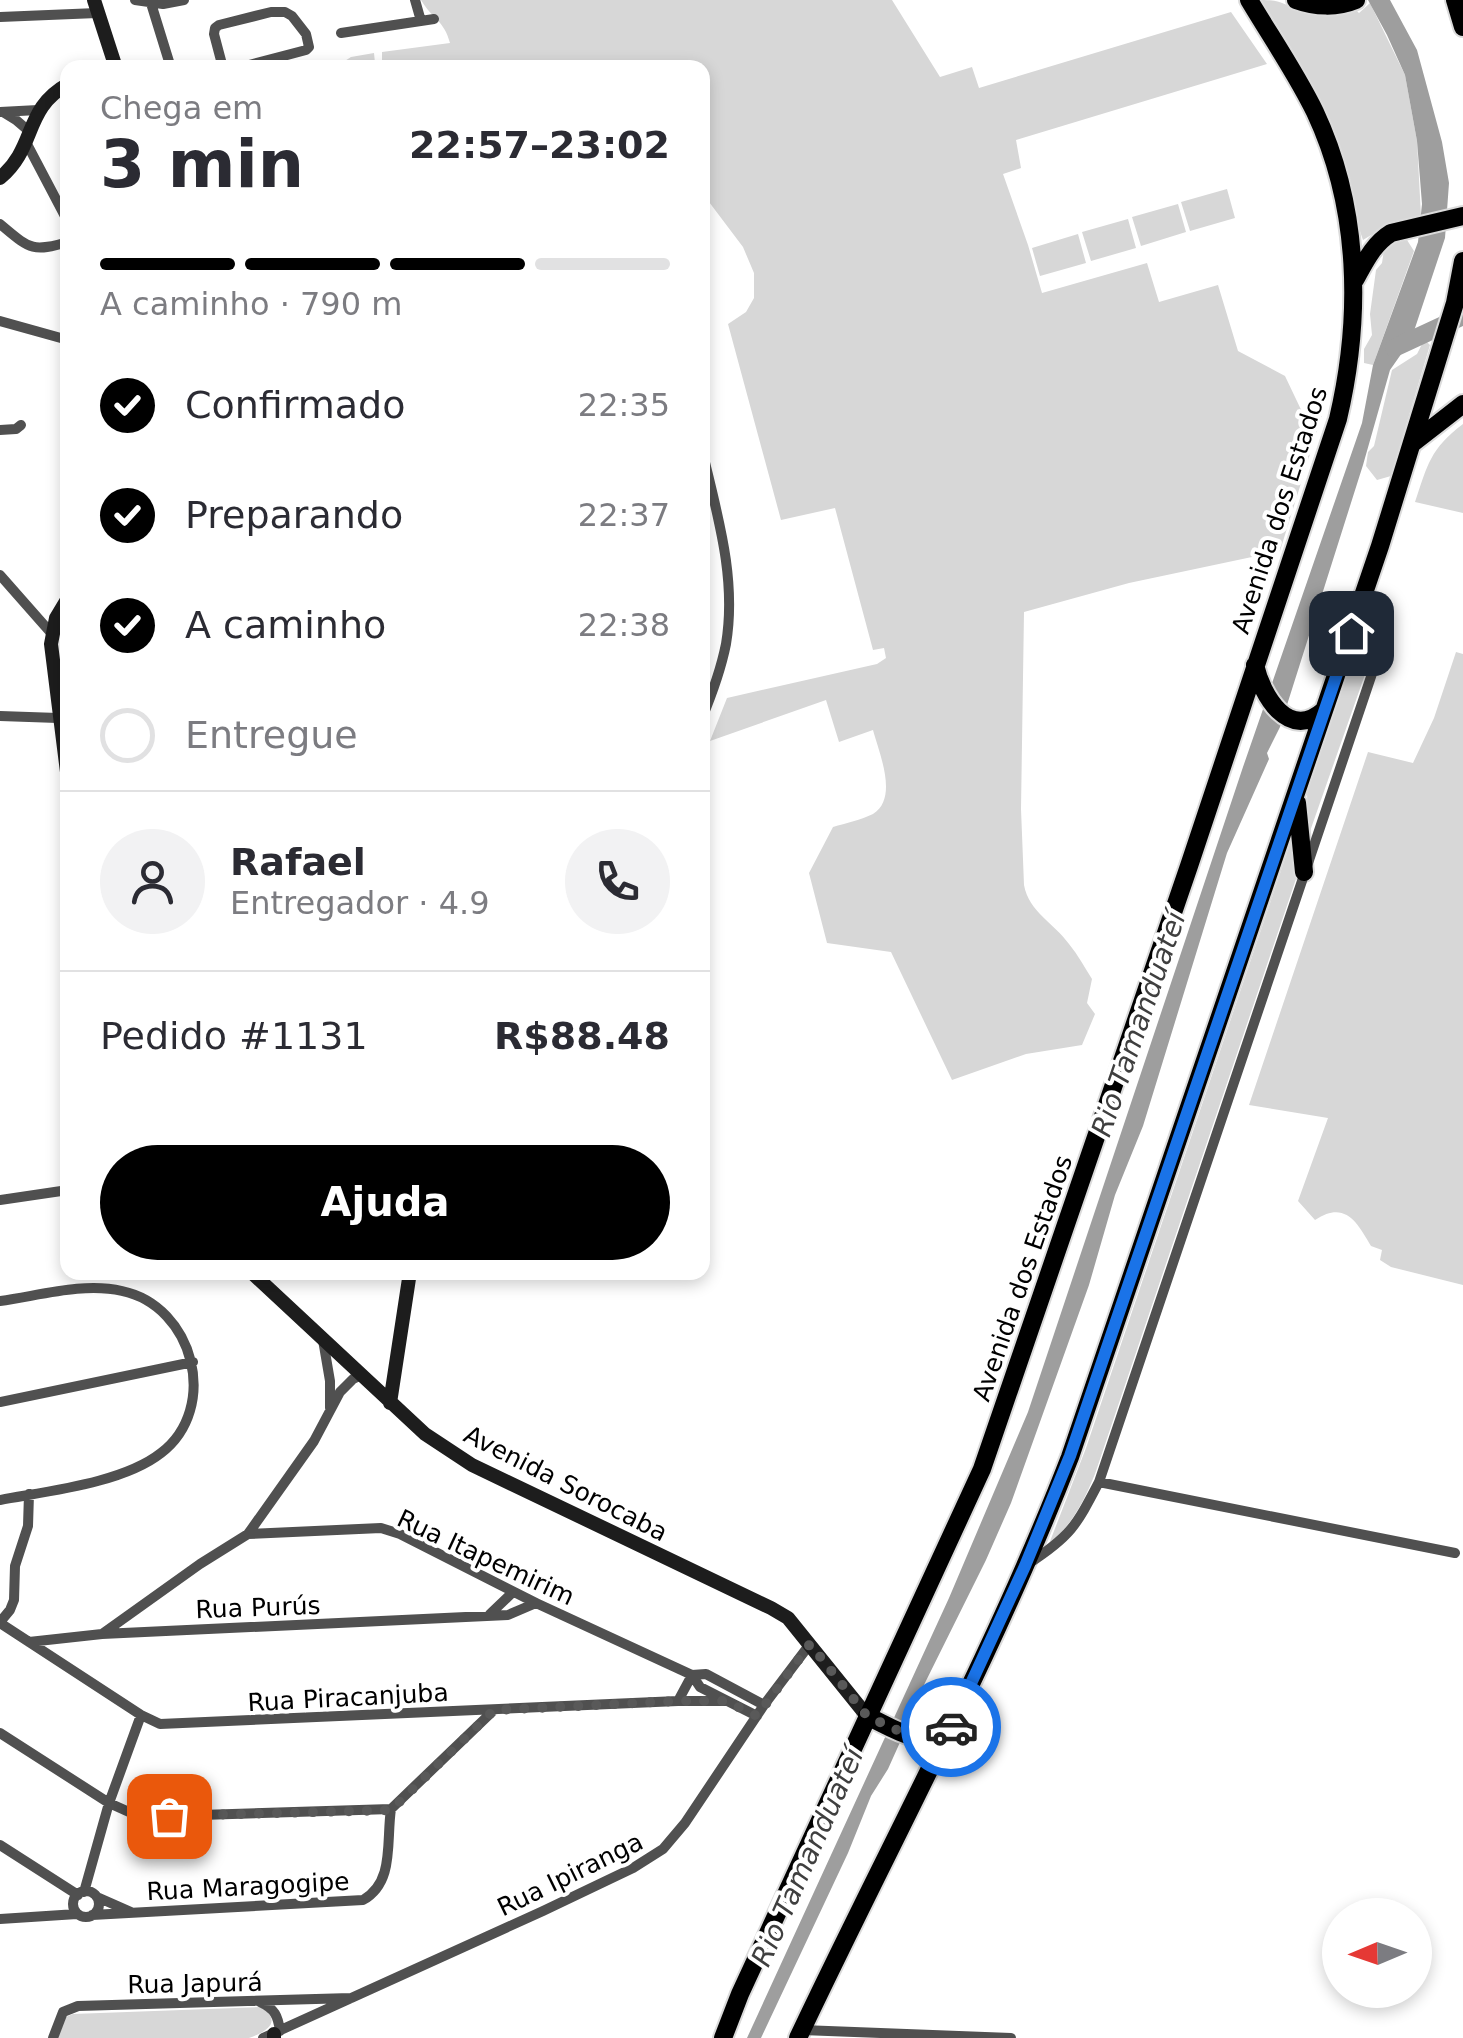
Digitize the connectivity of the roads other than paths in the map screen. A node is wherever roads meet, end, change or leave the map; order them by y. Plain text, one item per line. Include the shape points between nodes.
1 (134, 0) edge
2 (184, 0) edge
3 (415, 0) edge
4 (1248, 0) edge
5 (1296, 0) edge
6 (1456, 0) edge
7 (150, 1) edge
8 (1352, 2) edge
9 (95, 6) edge
10 (0, 17) edge
11 (434, 19) dead end
12 (421, 21) junction
13 (1463, 27) edge
14 (341, 32) dead end
15 (113, 60) edge
16 (168, 60) edge
17 (222, 60) edge
18 (268, 60) edge
19 (60, 89) edge
20 (38, 110) junction
21 (1, 112) edge
22 (28, 138) junction
23 (0, 178) edge
24 (60, 205) edge
25 (1456, 218) edge
26 (0, 224) edge
27 (60, 244) edge
28 (1463, 262) edge
29 (1354, 282) junction
30 (0, 321) edge
31 (60, 338) edge
32 (1463, 404) edge
33 (21, 424) dead end
34 (0, 430) edge
35 (1412, 444) junction
36 (710, 485) edge
37 (0, 574) edge
38 (60, 608) edge
39 (1351, 633) junction
40 (52, 634) junction
41 (1255, 664) junction
42 (710, 698) edge
43 (1324, 711) junction
44 (0, 716) edge
45 (58, 718) junction
46 (60, 730) edge
47 (1296, 795) junction
48 (1304, 872) junction
49 (60, 1191) edge
50 (0, 1200) edge
51 (259, 1280) edge
52 (409, 1280) edge
53 (0, 1301) edge
54 (323, 1340) junction
55 (192, 1362) junction
56 (360, 1375) junction
57 (0, 1402) edge
58 (390, 1403) junction
59 (330, 1412) junction
60 (1099, 1482) junction
61 (29, 1494) junction
62 (0, 1500) edge
63 (248, 1534) junction
64 (1455, 1553) dead end
65 (1025, 1566) junction
66 (513, 1592) junction
67 (536, 1603) junction
68 (490, 1614) junction
69 (0, 1623) edge
70 (102, 1634) junction
71 (28, 1642) junction
72 (810, 1644) junction
73 (692, 1675) junction
74 (678, 1701) junction
75 (726, 1701) junction
76 (764, 1706) junction
77 (494, 1710) junction
78 (141, 1715) junction
79 (757, 1716) junction
80 (875, 1719) junction
81 (0, 1733) edge
82 (946, 1736) junction
83 (109, 1803) junction
84 (391, 1810) junction
85 (0, 1845) edge
86 (96, 1896) junction
87 (78, 1901) junction
88 (132, 1913) junction
89 (92, 1915) junction
90 (0, 1918) edge
91 (357, 1997) junction
92 (259, 2002) junction
93 (800, 2034) edge
94 (273, 2035) edge
95 (53, 2038) edge
96 (723, 2038) edge
97 (1011, 2038) edge

1 - 7 street
2 - 7 street
3 - 12 street
4 - 29 highway, Avenida dos Estados via 1303,89 1329,148 1348,221
5 - 8 highway via 1321,6
6 - 13 highway
7 - 16 street
9 - 10 street
9 - 15 street
11 - 12 street
12 - 14 street
17 - 18 street via 215,28 285,12 309,47
19 - 20 street
20 - 21 street
20 - 22 street
21 - 22 street
22 - 23 street
22 - 24 street
25 - 29 highway via 1382,238
26 - 27 street via 36,249
28 - 35 highway
29 - 41 highway, Avenida dos Estados via 1338,419
30 - 31 street
32 - 35 highway
33 - 34 street
35 - 39 highway
36 - 42 street via 729,589 726,645
37 - 40 street
38 - 40 street
39 - 43 highway
39 - 48 street via 1378,656
40 - 45 street
41 - 43 highway via 1262,686 1290,720 1313,720
41 - 80 highway, Avenida dos Estados via 982,1468
43 - 47 highway
44 - 45 street
45 - 46 street
47 - 48 highway
47 - 65 highway via 1070,1456
48 - 60 street
49 - 50 street
51 - 54 street, Avenida Sorocaba
52 - 58 street
53 - 55 street via 93,1288 124,1291 161,1310
54 - 56 street, Avenida Sorocaba
54 - 59 street
55 - 57 street
55 - 61 street via 190,1414 160,1454 131,1470
56 - 58 street, Avenida Sorocaba
56 - 59 street via 346,1384
58 - 72 street, Avenida Sorocaba via 472,1466 771,1608
59 - 63 street
60 - 64 street
60 - 65 street via 1072,1530
61 - 62 street
61 - 69 street via 14,1600
63 - 66 street, Rua Itapemirim via 392,1530
63 - 70 street, Rua Itapemirim
65 - 82 highway
66 - 67 street, Rua Itapemirim
66 - 68 street
67 - 68 street, Rua Purús via 508,1615
67 - 73 street, Rua Itapemirim
68 - 70 street, Rua Purús
69 - 71 street, Rua Piracanjuba
70 - 71 street, Rua Purús
71 - 78 street, Rua Piracanjuba
72 - 76 street, Rua Ipiranga
72 - 80 street, Avenida Sorocaba
73 - 74 street
73 - 75 street, Rua Itapemirim
73 - 76 street, Rua Itapemirim via 706,1674
74 - 75 street, Rua Piracanjuba
74 - 77 street, Rua Piracanjuba
75 - 79 street, Rua Itapemirim
76 - 79 street, Rua Ipiranga
77 - 78 street, Rua Piracanjuba via 169,1725
77 - 84 street
78 - 83 street
79 - 91 street, Rua Ipiranga via 685,1823 652,1857
80 - 82 highway via 916,1739
80 - 96 highway, Avenida dos Estados
81 - 83 street
82 - 93 highway
83 - 84 street via 147,1816
83 - 87 street
84 - 88 street, Rua Maragogipe via 386,1871 363,1900
85 - 87 street
86 - 87 street, Rua Maragogipe
86 - 88 street, Rua Maragogipe
86 - 89 street
87 - 89 street, Rua Maragogipe via 84,1917
87 - 90 street via 59,1916
88 - 89 street, Rua Maragogipe
91 - 92 street, Rua Japurá
91 - 94 street, Rua Ipiranga
92 - 94 street via 278,2018
92 - 95 street, Rua Japurá via 78,2006 63,2012
93 - 97 street

